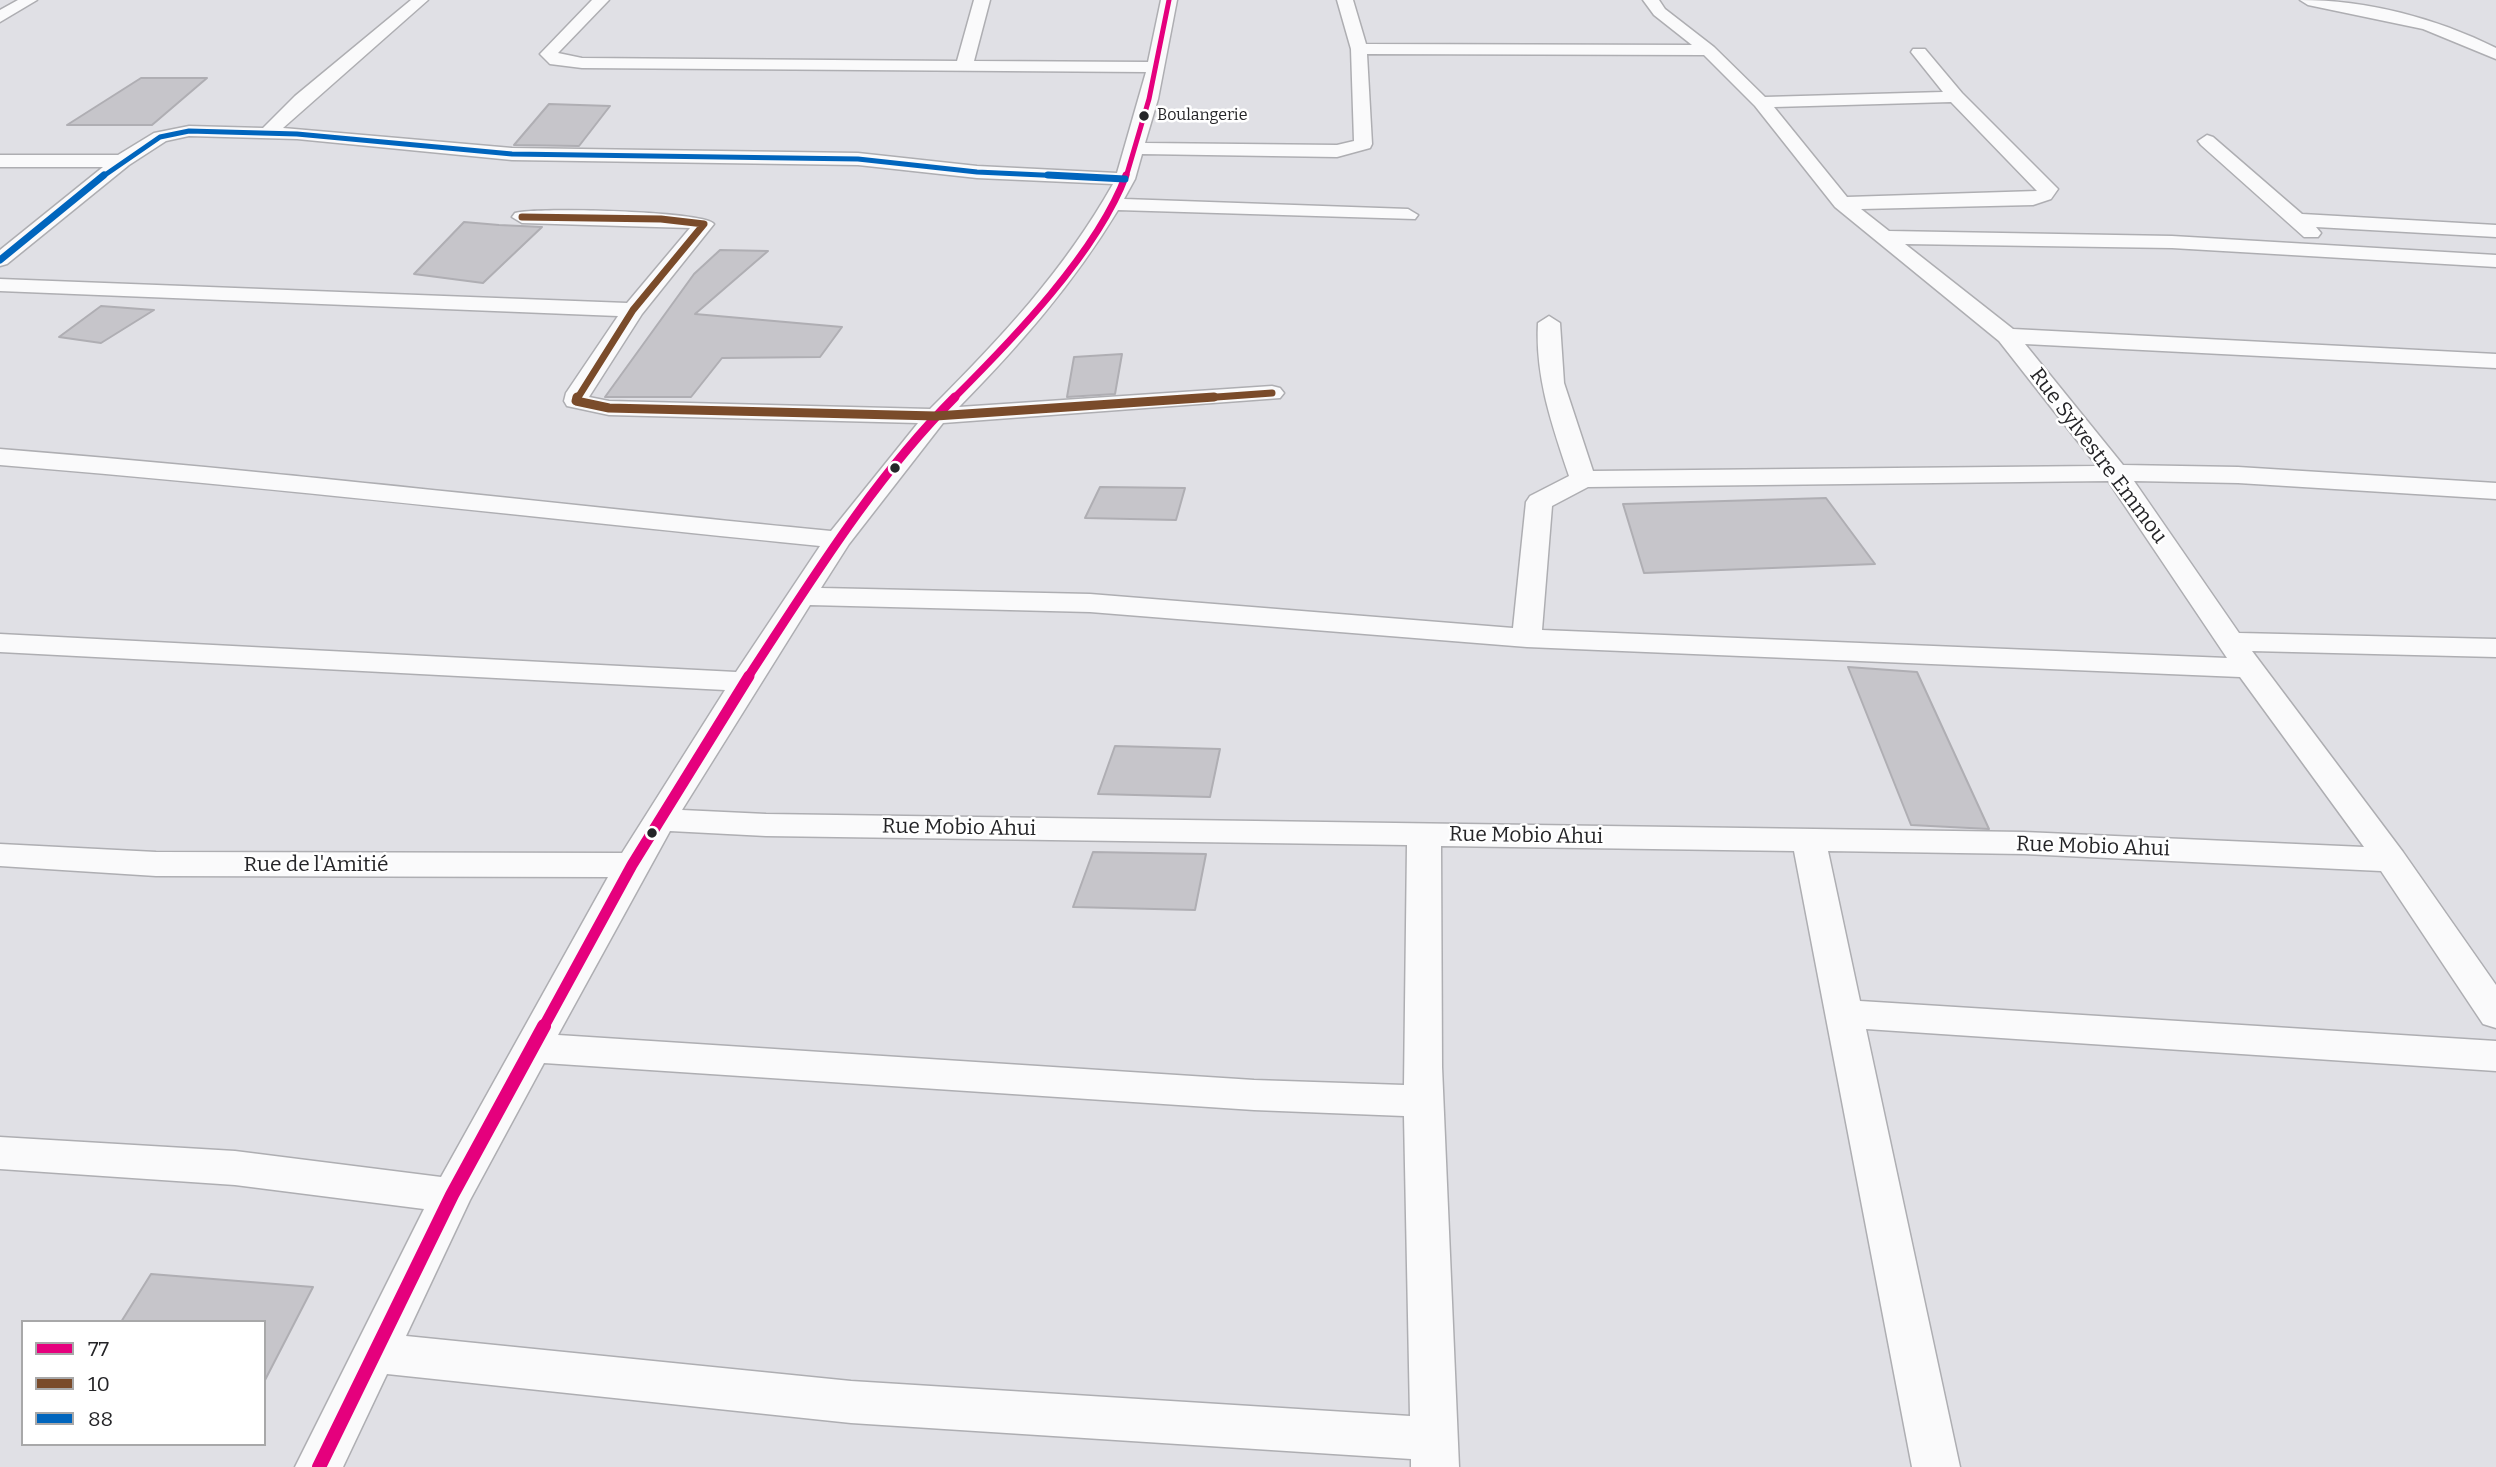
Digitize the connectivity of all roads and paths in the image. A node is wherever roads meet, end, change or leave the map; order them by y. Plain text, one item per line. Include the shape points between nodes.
1 (29, 0) edge
2 (421, 0) edge
3 (601, 0) edge
4 (982, 0) edge
5 (1169, 0) edge
6 (1345, 0) edge
7 (1651, 0) edge
8 (2308, 0) edge
9 (0, 17) edge
10 (1359, 49) junction
11 (1708, 50) junction
12 (1919, 52) dead end
13 (2496, 54) edge
14 (964, 66) junction
15 (1155, 67) junction
16 (1956, 97) junction
17 (1760, 102) junction
18 (269, 132) junction
19 (2207, 141) dead end
20 (1134, 148) junction
21 (0, 160) edge
22 (122, 161) junction
23 (1125, 179) junction
24 (1842, 203) junction
25 (1112, 204) junction
26 (1408, 215) dead end
27 (522, 217) dead end
28 (2295, 220) junction
29 (2496, 230) edge
30 (1881, 237) junction
31 (2331, 251) junction
32 (0, 260) edge
33 (2496, 261) edge
34 (0, 285) edge
35 (633, 310) junction
36 (1549, 323) dead end
37 (2007, 336) junction
38 (2496, 360) edge
39 (1272, 393) dead end
40 (936, 416) junction
41 (0, 457) edge
42 (2116, 472) junction
43 (1583, 479) junction
44 (2496, 491) edge
45 (838, 540) junction
46 (801, 596) junction
47 (1527, 638) junction
48 (2230, 642) junction
49 (0, 643) edge
50 (2496, 648) edge
51 (2249, 668) junction
52 (745, 682) junction
53 (660, 820) junction
54 (1424, 834) junction
55 (1809, 841) junction
56 (0, 855) edge
57 (2391, 860) junction
58 (632, 865) junction
59 (1843, 1014) junction
60 (2496, 1014) edge
61 (533, 1048) junction
62 (2496, 1056) edge
63 (1425, 1101) junction
64 (0, 1153) edge
65 (452, 1195) junction
66 (374, 1353) junction
67 (1435, 1453) edge
68 (319, 1467) edge
69 (1936, 1467) edge

1 - 9 street
2 - 18 street
3 - 14 street via 548,54 556,60 583,63
4 - 14 street
5 - 15 street
6 - 10 street
7 - 11 street, Rue Sylvestre Emmou via 1659,12
8 - 13 street via 2450,32
10 - 11 street
10 - 20 street via 1363,144 1355,148
11 - 17 street, Rue Sylvestre Emmou
12 - 16 street
14 - 15 street
15 - 20 street
16 - 17 street
16 - 24 street via 2044,182 2048,189 2044,195 2033,200
17 - 24 street, Rue Sylvestre Emmou
18 - 22 street via 172,133
18 - 23 street via 512,154 858,159 977,172
19 - 28 street
20 - 23 street
21 - 22 street
22 - 32 street
23 - 25 street
24 - 30 street, Rue Sylvestre Emmou
25 - 26 street
25 - 40 street via 1077,260 1009,344
27 - 35 street via 704,224
28 - 29 street
28 - 31 street
30 - 31 street via 2172,242
30 - 37 street, Rue Sylvestre Emmou
31 - 33 street
34 - 35 street
35 - 40 street via 576,401 609,408
36 - 43 street via 1546,349 1554,397
37 - 38 street
37 - 42 street, Rue Sylvestre Emmou
39 - 40 street
40 - 45 street
41 - 45 street via 201,472 323,489
42 - 43 street
42 - 44 street
42 - 48 street, Rue Sylvestre Emmou
43 - 47 street via 1539,502
45 - 46 street
46 - 47 street via 1090,603
46 - 52 street
47 - 51 street
48 - 50 street
48 - 51 street, Rue Sylvestre Emmou
49 - 52 street
51 - 57 street, Rue Sylvestre Emmou
52 - 53 street
53 - 54 street, Rue Mobio Ahui
53 - 58 street
54 - 55 street, Rue Mobio Ahui
54 - 63 street
55 - 57 street, Rue Mobio Ahui via 2024,843
55 - 59 street
56 - 58 street, Rue de l'Amitié via 156,864
57 - 60 street, Rue Sylvestre Emmou
58 - 61 street
59 - 62 street
59 - 69 street
61 - 63 street via 1254,1096
61 - 65 street
63 - 67 street
64 - 65 street via 222,1167
65 - 66 street
66 - 67 street via 850,1402
66 - 68 street

